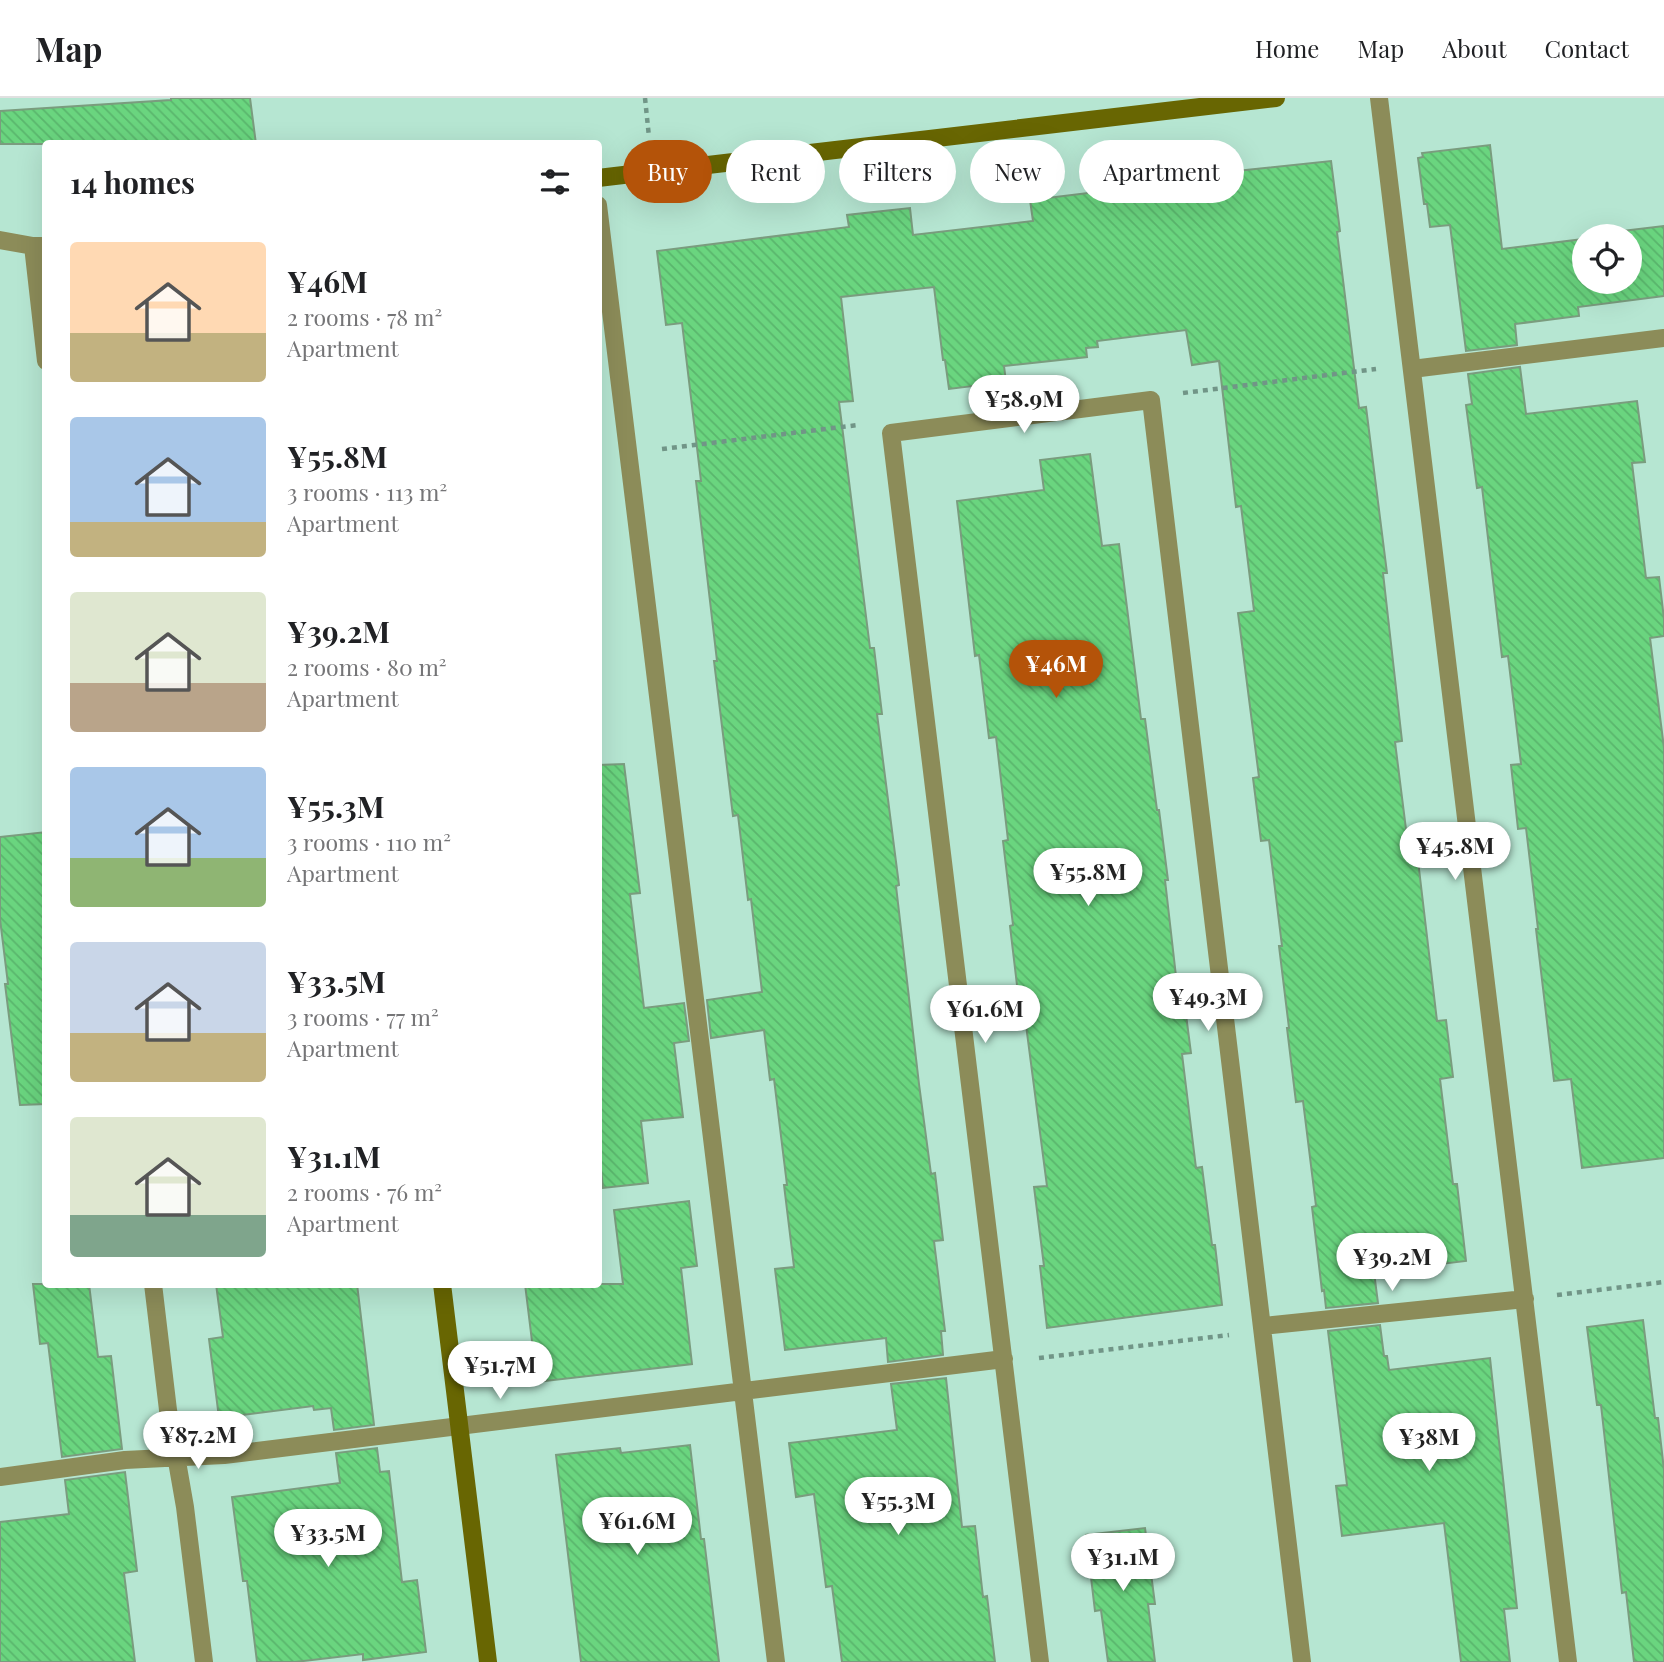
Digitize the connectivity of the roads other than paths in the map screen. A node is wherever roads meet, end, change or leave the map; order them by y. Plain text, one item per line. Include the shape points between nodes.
1 (1276, 98) edge
2 (1379, 98) edge
3 (602, 178) edge
4 (602, 236) edge
5 (0, 240) edge
6 (39, 246) edge
7 (42, 295) edge
8 (1664, 338) edge
9 (1411, 367) junction
10 (153, 1288) edge
11 (442, 1288) edge
12 (1525, 1299) junction
13 (1263, 1326) junction
14 (1004, 1359) junction
15 (743, 1390) junction
16 (459, 1425) junction
17 (176, 1456) junction
18 (0, 1476) edge
19 (204, 1662) edge
20 (488, 1662) edge
21 (776, 1662) edge
22 (1040, 1662) edge
23 (1302, 1662) edge
24 (1568, 1662) edge

1 - 3 street
2 - 9 street
4 - 15 street
5 - 6 street
6 - 7 street
8 - 9 street
9 - 12 street
10 - 17 street
11 - 16 street
12 - 13 street
12 - 24 street
13 - 14 street via 1152,400 891,433
13 - 23 street
14 - 15 street
14 - 22 street
15 - 16 street
15 - 21 street
16 - 17 street via 224,1455
16 - 20 street
17 - 18 street
17 - 19 street

